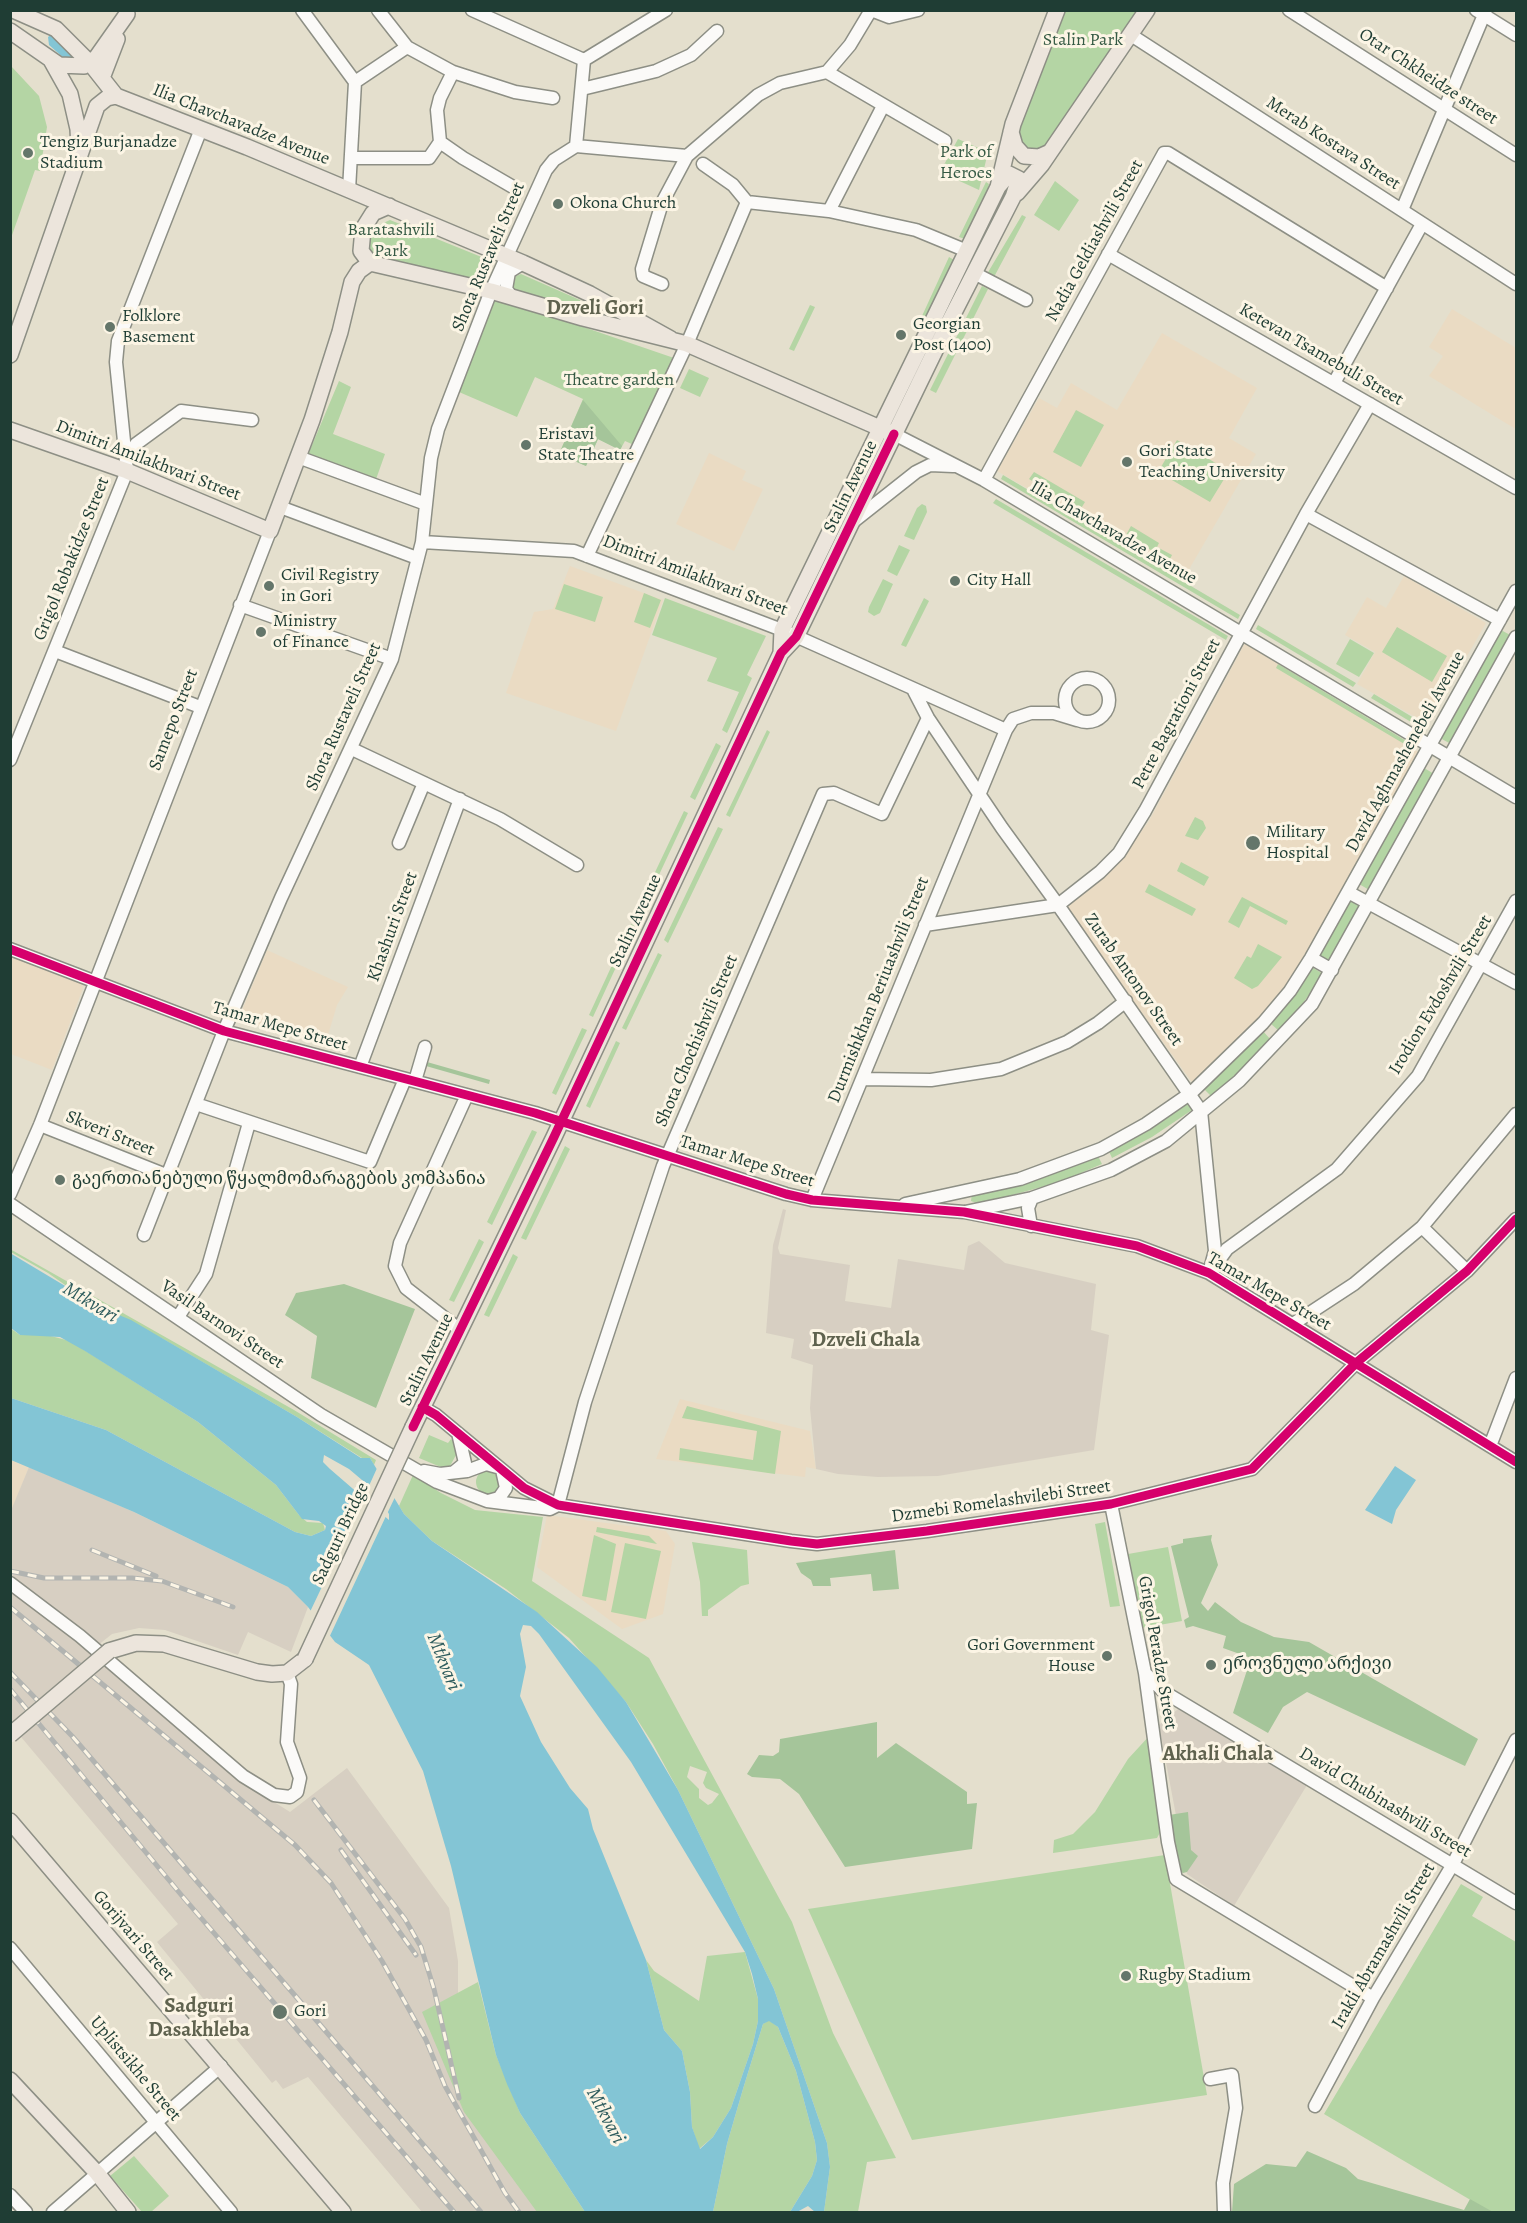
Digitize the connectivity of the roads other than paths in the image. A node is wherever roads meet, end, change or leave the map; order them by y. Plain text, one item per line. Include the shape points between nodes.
1 (302, 10) edge
2 (378, 10) edge
3 (666, 10) edge
4 (871, 10) edge
5 (918, 10) edge
6 (1057, 10) edge
7 (1147, 10) edge
8 (1289, 10) edge
9 (15, 11) edge
10 (473, 11) edge
11 (127, 12) edge
12 (1482, 12) edge
13 (646, 14) edge
14 (49, 26) junction
15 (717, 31) dead end
16 (17, 34) edge
17 (1131, 35) junction
18 (1516, 35) edge
19 (75, 46) junction
20 (36, 47) junction
21 (407, 47) junction
22 (51, 60) junction
23 (585, 60) junction
24 (90, 63) junction
25 (71, 66) junction
26 (453, 72) junction
27 (827, 72) junction
28 (102, 78) junction
29 (356, 82) junction
30 (582, 88) junction
31 (116, 96) junction
32 (554, 98) dead end
33 (883, 106) junction
34 (1446, 109) junction
35 (201, 129) junction
36 (1011, 132) junction
37 (945, 141) dead end
38 (440, 142) junction
39 (576, 146) junction
40 (1050, 152) junction
41 (1516, 155) edge
42 (687, 156) junction
43 (351, 158) junction
44 (78, 163) junction
45 (703, 164) dead end
46 (513, 187) dead end
47 (998, 187) junction
48 (349, 190) junction
49 (1013, 197) junction
50 (747, 202) junction
51 (389, 206) junction
52 (1402, 210) junction
53 (829, 211) junction
54 (1422, 224) junction
55 (967, 251) junction
56 (1108, 254) junction
57 (506, 256) junction
58 (370, 263) junction
59 (524, 263) junction
60 (974, 273) junction
61 (662, 284) dead end
62 (1516, 284) edge
63 (1387, 288) junction
64 (491, 291) junction
65 (511, 296) junction
66 (1026, 300) dead end
67 (671, 339) junction
68 (687, 344) junction
69 (10, 355) edge
70 (1334, 383) junction
71 (1370, 404) junction
72 (252, 420) dead end
73 (10, 430) edge
74 (888, 431) junction
75 (298, 457) junction
76 (127, 466) junction
77 (957, 466) junction
78 (984, 480) junction
79 (1516, 488) edge
80 (426, 503) junction
81 (280, 507) junction
82 (1306, 514) junction
83 (853, 522) junction
84 (270, 531) junction
85 (422, 542) junction
86 (587, 556) junction
87 (417, 558) junction
88 (1516, 591) edge
89 (240, 605) junction
90 (1500, 620) junction
91 (782, 630) junction
92 (1242, 632) junction
93 (796, 637) junction
94 (1516, 637) edge
95 (55, 651) junction
96 (781, 653) junction
97 (392, 659) junction
98 (914, 691) junction
99 (1065, 703) junction
100 (200, 707) junction
101 (1054, 713) junction
102 (928, 718) junction
103 (1077, 720) junction
104 (1006, 730) junction
105 (1430, 746) junction
106 (352, 749) junction
107 (1449, 757) junction
108 (10, 760) edge
109 (424, 783) junction
110 (980, 793) junction
111 (1516, 797) edge
112 (460, 799) junction
113 (399, 843) dead end
114 (577, 865) dead end
115 (1348, 892) junction
116 (1516, 901) edge
117 (1370, 903) junction
118 (1058, 905) junction
119 (926, 925) junction
120 (10, 950) edge
121 (1311, 958) junction
122 (1483, 965) junction
123 (1332, 970) junction
124 (94, 982) junction
125 (1516, 983) edge
126 (1126, 1001) junction
127 (1263, 1023) junction
128 (224, 1031) junction
129 (1279, 1039) junction
130 (425, 1047) dead end
131 (360, 1066) junction
132 (862, 1079) junction
133 (410, 1080) junction
134 (1191, 1093) junction
135 (467, 1095) junction
136 (196, 1104) junction
137 (1201, 1112) junction
138 (1516, 1114) edge
139 (560, 1122) junction
140 (249, 1123) junction
141 (40, 1125) junction
142 (1101, 1149) junction
143 (668, 1156) junction
144 (1111, 1170) junction
145 (166, 1175) junction
146 (964, 1192) junction
147 (10, 1194) edge
148 (1032, 1198) junction
149 (812, 1200) junction
150 (10, 1204) edge
151 (889, 1207) junction
152 (964, 1212) junction
153 (1516, 1219) edge
154 (1031, 1226) junction
155 (1422, 1227) junction
156 (144, 1235) dead end
157 (1467, 1271) junction
158 (1209, 1273) junction
159 (178, 1317) junction
160 (1293, 1324) junction
161 (460, 1330) junction
162 (1356, 1362) junction
163 (1516, 1378) edge
164 (422, 1407) junction
165 (413, 1426) joint
166 (457, 1432) junction
167 (1490, 1446) junction
168 (1516, 1462) edge
169 (500, 1468) junction
170 (417, 1469) junction
171 (469, 1471) junction
172 (484, 1500) junction
173 (1112, 1504) junction
174 (558, 1505) junction
175 (10, 1583) edge
176 (287, 1673) junction
177 (1145, 1673) junction
178 (1164, 1692) junction
179 (1149, 1707) junction
180 (10, 1735) edge
181 (1516, 1740) edge
182 (10, 1821) edge
183 (1453, 1864) junction
184 (1516, 1903) edge
185 (10, 1948) edge
186 (1373, 1998) junction
187 (221, 2066) junction
188 (1210, 2079) dead end
189 (10, 2080) edge
190 (1315, 2106) dead end
191 (156, 2122) junction
192 (97, 2173) junction
193 (10, 2195) edge
194 (26, 2212) edge
195 (53, 2212) edge
196 (128, 2212) edge
197 (231, 2212) edge
198 (343, 2212) edge
199 (1224, 2212) edge

1 - 29 street
2 - 21 street
3 - 13 street
4 - 5 street via 889,17
4 - 27 street via 850,45
6 - 36 main road, Stalin Avenue
7 - 17 main road, Stalin Avenue
8 - 34 street, Otar Chkheidze street
9 - 14 main road
9 - 16 main road
10 - 23 street
11 - 24 main road
11 - 28 main road
12 - 18 street
12 - 34 street
13 - 23 street
14 - 19 main road
14 - 20 main road via 36,33
15 - 30 street via 691,55 656,71
16 - 20 main road
17 - 40 main road, Stalin Avenue
17 - 52 street, Merab Kostava Street
19 - 24 main road
19 - 25 main road via 76,59
20 - 22 main road
21 - 26 street
21 - 29 street
22 - 25 main road
22 - 44 main road via 65,82 75,110
23 - 30 street
24 - 25 main road
24 - 28 main road
26 - 32 street via 515,92
26 - 38 street via 439,104
27 - 33 street
27 - 42 street via 780,83 758,95
28 - 31 main road
29 - 43 street
30 - 39 street
31 - 35 main road, Ilia Chavchavadze Avenue
31 - 44 main road via 97,106
33 - 37 street
33 - 53 street
34 - 41 street, Otar Chkheidze street
34 - 52 street
35 - 48 main road, Ilia Chavchavadze Avenue
35 - 76 street, Grigol Robakidze Street via 118,341 116,362
36 - 40 main road via 1015,146 1024,156 1039,157
36 - 47 main road, Stalin Avenue
38 - 43 street via 429,158
38 - 46 street
39 - 42 street
39 - 57 street, Shota Rustaveli Street via 546,170
40 - 49 main road, Stalin Avenue
42 - 61 street via 662,203 642,269 643,276
43 - 48 street
44 - 69 main road
45 - 50 street via 734,185
47 - 49 main road via 1009,174 1017,176 1020,182
47 - 55 main road, Stalin Avenue
48 - 51 main road, Ilia Chavchavadze Avenue
49 - 60 main road, Stalin Avenue
50 - 53 street
50 - 68 street
51 - 57 main road, Ilia Chavchavadze Avenue
51 - 58 main road via 373,213 363,229 361,251
52 - 54 street, Merab Kostava Street
53 - 55 street via 916,230
54 - 62 street, Merab Kostava Street
54 - 63 street
55 - 74 main road, Stalin Avenue
56 - 63 street, Nadia Geldiashvili Street via 1164,153 1168,153
56 - 70 street, Ketevan Tsamebuli Street
56 - 78 street, Nadia Geldiashvili Street
57 - 59 main road, Ilia Chavchavadze Avenue
57 - 64 street, Shota Rustaveli Street
58 - 64 main road, Ilia Chavchavadze Avenue
58 - 75 main road, Samepo Street via 352,282 340,332
59 - 65 street via 509,272 506,289
59 - 67 main road, Ilia Chavchavadze Avenue
60 - 66 street
60 - 74 main road, Stalin Avenue
63 - 70 street
64 - 65 main road, Ilia Chavchavadze Avenue
64 - 80 street, Shota Rustaveli Street via 438,429
65 - 67 main road, Ilia Chavchavadze Avenue
67 - 68 main road, Ilia Chavchavadze Avenue
68 - 74 main road, Ilia Chavchavadze Avenue
68 - 86 street
70 - 71 street, Ketevan Tsamebuli Street
71 - 79 street, Ketevan Tsamebuli Street
71 - 82 street, Petre Bagrationi Street
72 - 76 street via 181,411 136,444
73 - 76 main road, Dimitri Amilakhvari Street
74 - 77 street, Ilia Chavchavadze Avenue
74 - 83 main road, Stalin Avenue
74 - 91 main road, Stalin Avenue
75 - 80 street
75 - 81 main road, Samepo Street
76 - 84 main road, Dimitri Amilakhvari Street
76 - 95 street, Grigol Robakidze Street
77 - 78 street, Ilia Chavchavadze Avenue
77 - 83 street via 930,465 916,472
78 - 92 street, Ilia Chavchavadze Avenue
80 - 85 street, Shota Rustaveli Street
81 - 84 main road, Samepo Street
81 - 87 street
82 - 90 street
82 - 92 street, Petre Bagrationi Street
83 - 93 main road, Stalin Avenue
84 - 89 street, Samepo Street
85 - 86 street, Dimitri Amilakhvari Street via 549,547
85 - 87 street, Shota Rustaveli Street
86 - 91 street, Dimitri Amilakhvari Street
87 - 97 street, Shota Rustaveli Street
88 - 90 street, David Aghmashenebeli Avenue
89 - 97 street
89 - 100 street, Samepo Street
90 - 105 street, David Aghmashenebeli Avenue
91 - 93 street, Dimitri Amilakhvari Street
91 - 96 main road, Stalin Avenue
92 - 105 street, Ilia Chavchavadze Avenue
92 - 118 street, Petre Bagrationi Street via 1119,853
93 - 96 main road, Stalin Avenue
93 - 98 street, Dimitri Amilakhvari Street
94 - 107 street
95 - 100 street
95 - 108 street, Grigol Robakidze Street
96 - 139 main road, Stalin Avenue
97 - 106 street, Shota Rustaveli Street
98 - 102 street, Zurab Antonov Street
98 - 104 street, Dimitri Amilakhvari Street
99 - 101 street
99 - 103 street
99 - 103 street via 1068,689 1079,680 1094,679 1105,687 1109,701 1104,714 1092,722
100 - 124 street, Samepo Street
101 - 103 street
101 - 104 street via 1018,717
102 - 110 street, Zurab Antonov Street
102 - 143 street, Shota Chochishvili Street via 882,814 834,793 823,794
104 - 110 street
105 - 107 street, Ilia Chavchavadze Avenue
105 - 115 street, David Aghmashenebeli Avenue
106 - 109 street
106 - 128 street, Shota Rustaveli Street via 281,898
107 - 111 street, Ilia Chavchavadze Avenue
107 - 117 street
109 - 112 street
109 - 113 street
110 - 118 street, Zurab Antonov Street
110 - 119 street, Durmishkhan Beriuashvili Street
112 - 114 street
112 - 131 street, Khashuri Street
115 - 117 street
115 - 121 street, David Aghmashenebeli Avenue
116 - 122 street, Irodion Evdoshvili Street
117 - 122 street
117 - 123 street
118 - 119 street, Petre Bagrationi Street
118 - 126 street, Zurab Antonov Street
119 - 132 street, Durmishkhan Beriuashvili Street
120 - 124 street, Tamar Mepe Street
121 - 123 street
121 - 127 street, David Aghmashenebeli Avenue
122 - 125 street
122 - 158 street, Irodion Evdoshvili Street via 1418,1077 1337,1169 1227,1249
123 - 129 street via 1312,1004
124 - 128 street, Tamar Mepe Street
124 - 141 street, Samepo Street
126 - 132 street via 1067,1042 1001,1069 931,1080
126 - 134 street, Zurab Antonov Street
127 - 129 street
127 - 134 street, David Aghmashenebeli Avenue
128 - 131 street, Tamar Mepe Street
128 - 136 street, Shota Rustaveli Street
129 - 137 street via 1239,1081
130 - 133 street
131 - 133 street, Tamar Mepe Street
132 - 149 street, Durmishkhan Beriuashvili Street
133 - 135 street, Tamar Mepe Street
133 - 140 street via 370,1162
134 - 137 street, Zurab Antonov Street
134 - 142 street, David Aghmashenebeli Avenue
135 - 139 street, Tamar Mepe Street
135 - 161 street via 400,1243 395,1266 406,1288
136 - 140 street
136 - 145 street, Shota Rustaveli Street
137 - 144 street via 1166,1140
137 - 158 street, Zurab Antonov Street via 1215,1251
138 - 155 street
139 - 143 street, Tamar Mepe Street
139 - 161 main road, Stalin Avenue
140 - 159 street via 206,1274
141 - 145 street, Skveri Street
141 - 147 street, Samepo Street
142 - 144 street
142 - 146 street, David Aghmashenebeli Avenue via 1020,1179
143 - 149 street, Tamar Mepe Street
143 - 174 street, Shota Chochishvili Street via 592,1379
144 - 148 street
145 - 156 street, Shota Rustaveli Street
146 - 151 street, David Aghmashenebeli Avenue
146 - 152 street via 960,1197
148 - 152 street
148 - 154 street via 1028,1208
149 - 151 street, Tamar Mepe Street
150 - 159 street, Vasil Barnovi Street
151 - 152 street, Tamar Mepe Street
152 - 154 street, Tamar Mepe Street
153 - 157 street, Dzmebi Romelashvilebi Street
154 - 158 street, Tamar Mepe Street via 1137,1246
155 - 157 street
155 - 160 street via 1354,1284
157 - 162 street, Dzmebi Romelashvilebi Street
158 - 160 street, Tamar Mepe Street
159 - 170 street, Vasil Barnovi Street via 321,1415
160 - 162 street, Tamar Mepe Street
161 - 164 main road, Stalin Avenue
162 - 167 street, Tamar Mepe Street
162 - 173 street, Dzmebi Romelashvilebi Street via 1248,1472
163 - 167 street
164 - 165 main road, Stalin Avenue
164 - 166 street, Dzmebi Romelashvilebi Street
165 - 176 main road, Sadguri Bridge, bridge via 305,1659
166 - 169 street, Dzmebi Romelashvilebi Street
166 - 171 street
167 - 168 street, Tamar Mepe Street
169 - 171 street via 486,1464
169 - 172 street via 506,1488 499,1498
169 - 174 street, Dzmebi Romelashvilebi Street via 524,1488
170 - 171 street, Vasil Barnovi Street via 448,1474 460,1469
170 - 172 street, Vasil Barnovi Street via 437,1482
171 - 172 street via 472,1491
172 - 174 street, Vasil Barnovi Street via 550,1509
173 - 174 street, Dzmebi Romelashvilebi Street via 813,1544
173 - 177 street, Grigol Peradze Street
175 - 176 street via 80,1636 243,1776 274,1795 291,1797 297,1792 300,1778 287,1742 291,1684
176 - 180 main road, bridge via 257,1672 164,1644 136,1643 109,1651
177 - 178 street, David Chubinashvili Street
177 - 179 street, Grigol Peradze Street
178 - 179 street via 1157,1694
178 - 183 street, David Chubinashvili Street
179 - 186 street, Grigol Peradze Street via 1176,1879
181 - 183 street, Irakli Abramashvili Street
182 - 187 main road, Gorijvari Street
183 - 184 street, David Chubinashvili Street
183 - 186 street, Irakli Abramashvili Street
185 - 191 street, Uplistsikhe Street
186 - 190 street, Irakli Abramashvili Street
187 - 191 street
187 - 198 main road, Gorijvari Street
188 - 199 street via 1232,2075 1236,2108 1223,2183
189 - 192 main road
191 - 192 street
191 - 197 street, Uplistsikhe Street
192 - 195 street
192 - 196 main road
193 - 194 street

